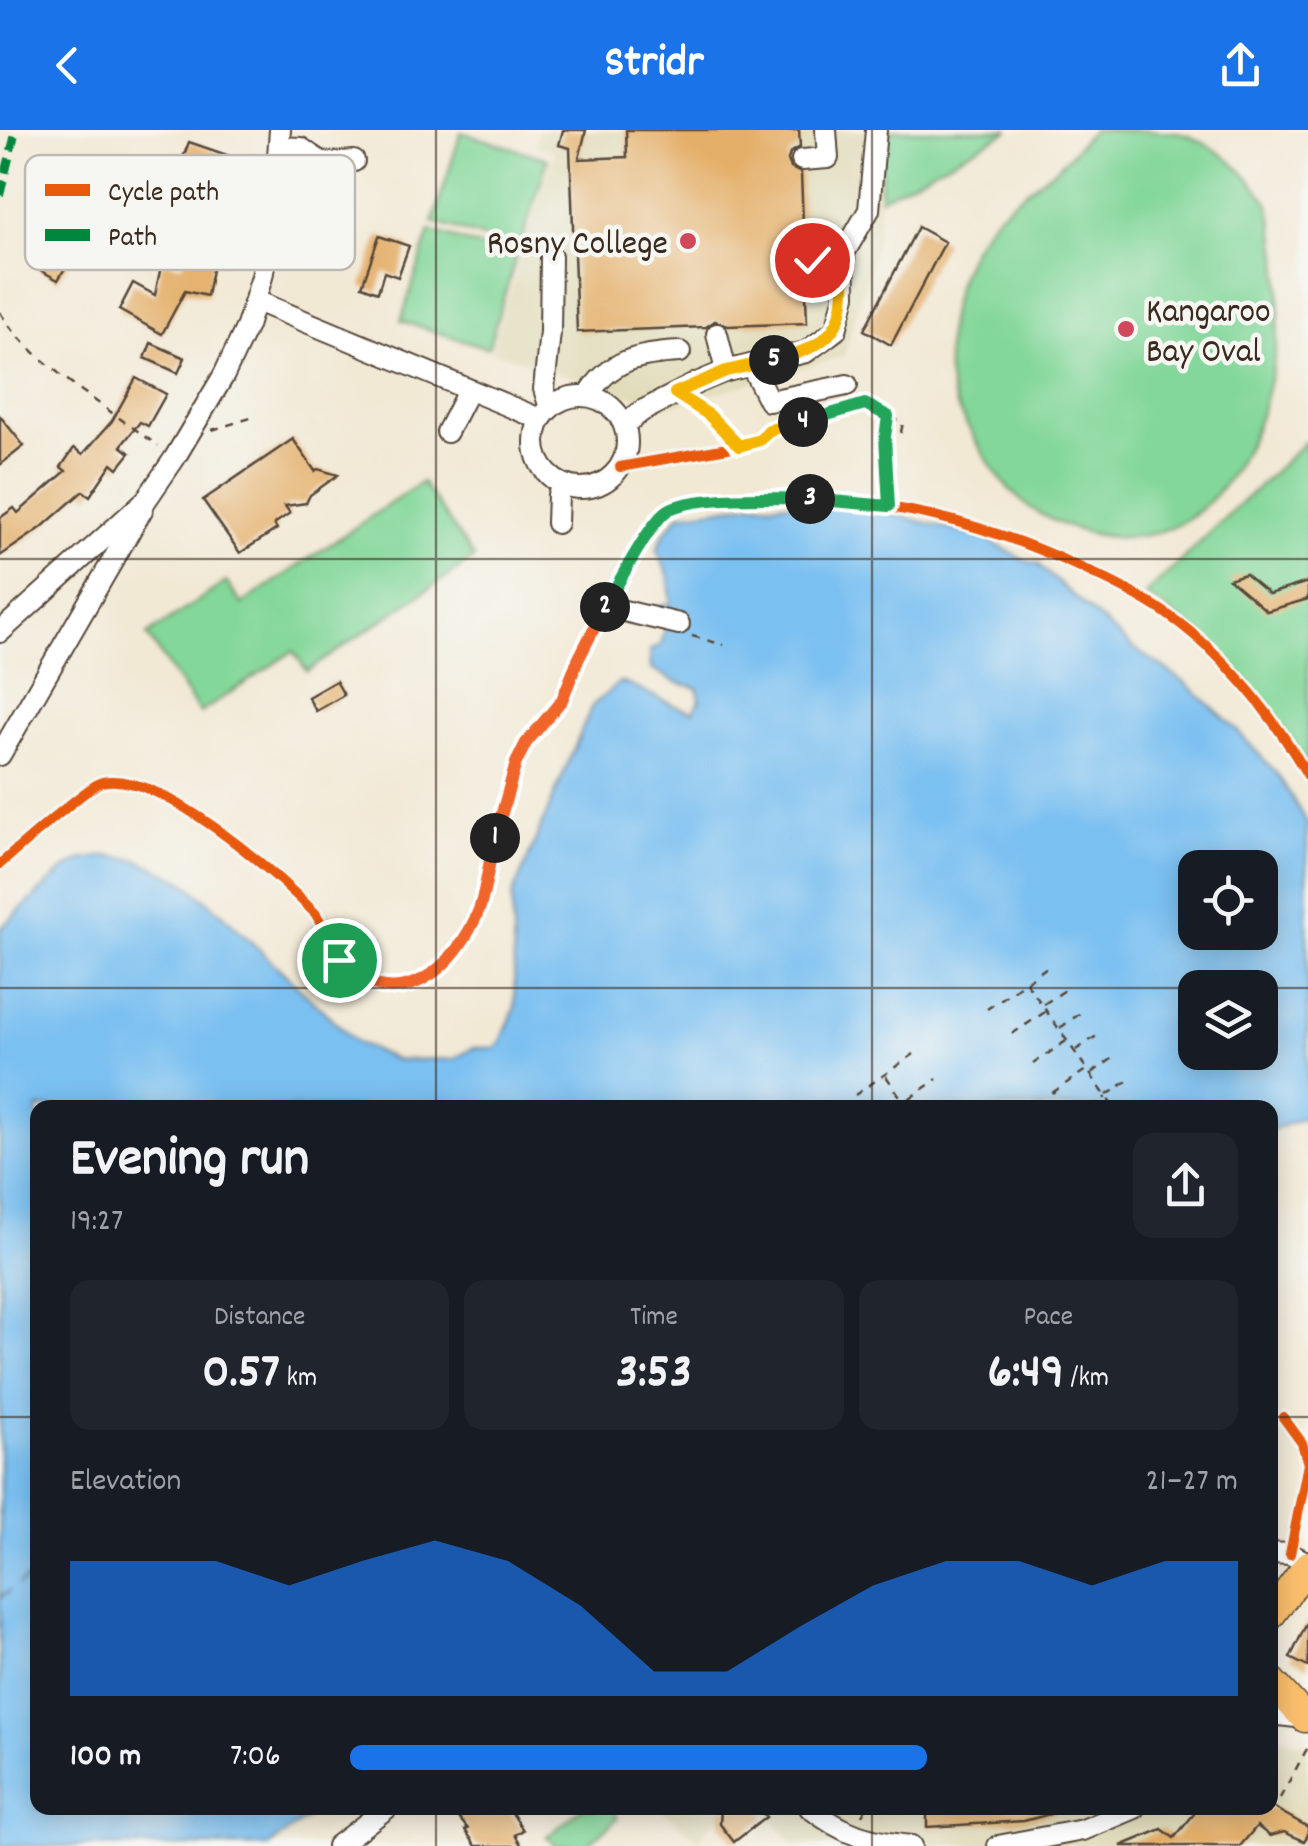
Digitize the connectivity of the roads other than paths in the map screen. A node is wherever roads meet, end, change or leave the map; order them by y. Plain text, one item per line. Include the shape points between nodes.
1 (826, 130) edge
2 (876, 130) edge
3 (280, 138) edge
4 (306, 139) edge
5 (802, 160) dead end
6 (844, 252) junction
7 (551, 256) dead end
8 (812, 260) dead end
9 (263, 270) edge
10 (256, 301) junction
11 (717, 334) dead end
12 (680, 352) dead end
13 (751, 365) junction
14 (726, 371) junction
15 (847, 384) dead end
16 (468, 391) junction
17 (588, 396) junction
18 (545, 414) junction
19 (624, 426) junction
20 (446, 432) dead end
21 (562, 484) junction
22 (146, 500) junction
23 (557, 523) dead end
24 (624, 611) dead end
25 (679, 629) road end
26 (0, 632) edge
27 (0, 754) edge
28 (1278, 1553) edge
29 (1308, 1564) edge
30 (1278, 1605) edge
31 (1278, 1689) edge
32 (1278, 1708) edge
33 (1278, 1715) edge
34 (1306, 1719) edge
35 (378, 1815) edge
36 (815, 1815) edge
37 (1120, 1815) edge
38 (832, 1837) edge
39 (1057, 1842) edge
40 (879, 1844) edge
41 (337, 1846) edge
42 (911, 1846) edge
43 (998, 1846) edge

1 - 5 street via 828,158
2 - 6 street via 870,210
3 - 4 street
6 - 8 street
6 - 13 street via 845,295 836,330 806,352
7 - 18 street
9 - 10 street
10 - 16 street
10 - 22 street via 224,375
11 - 14 street
12 - 17 street via 648,353 615,365
13 - 14 street
13 - 15 street via 768,401
14 - 19 street
16 - 18 street
16 - 20 street
17 - 18 street via 568,398
17 - 19 street via 608,405
18 - 21 street via 535,438 538,459
19 - 21 street via 626,451 610,478 591,487
21 - 23 street
22 - 26 street
22 - 27 street
24 - 25 street
28 - 29 street
29 - 30 main road
31 - 34 main road
32 - 34 main road
33 - 34 street
35 - 41 street
36 - 38 street
37 - 39 street
38 - 40 street
39 - 43 street
40 - 42 street

